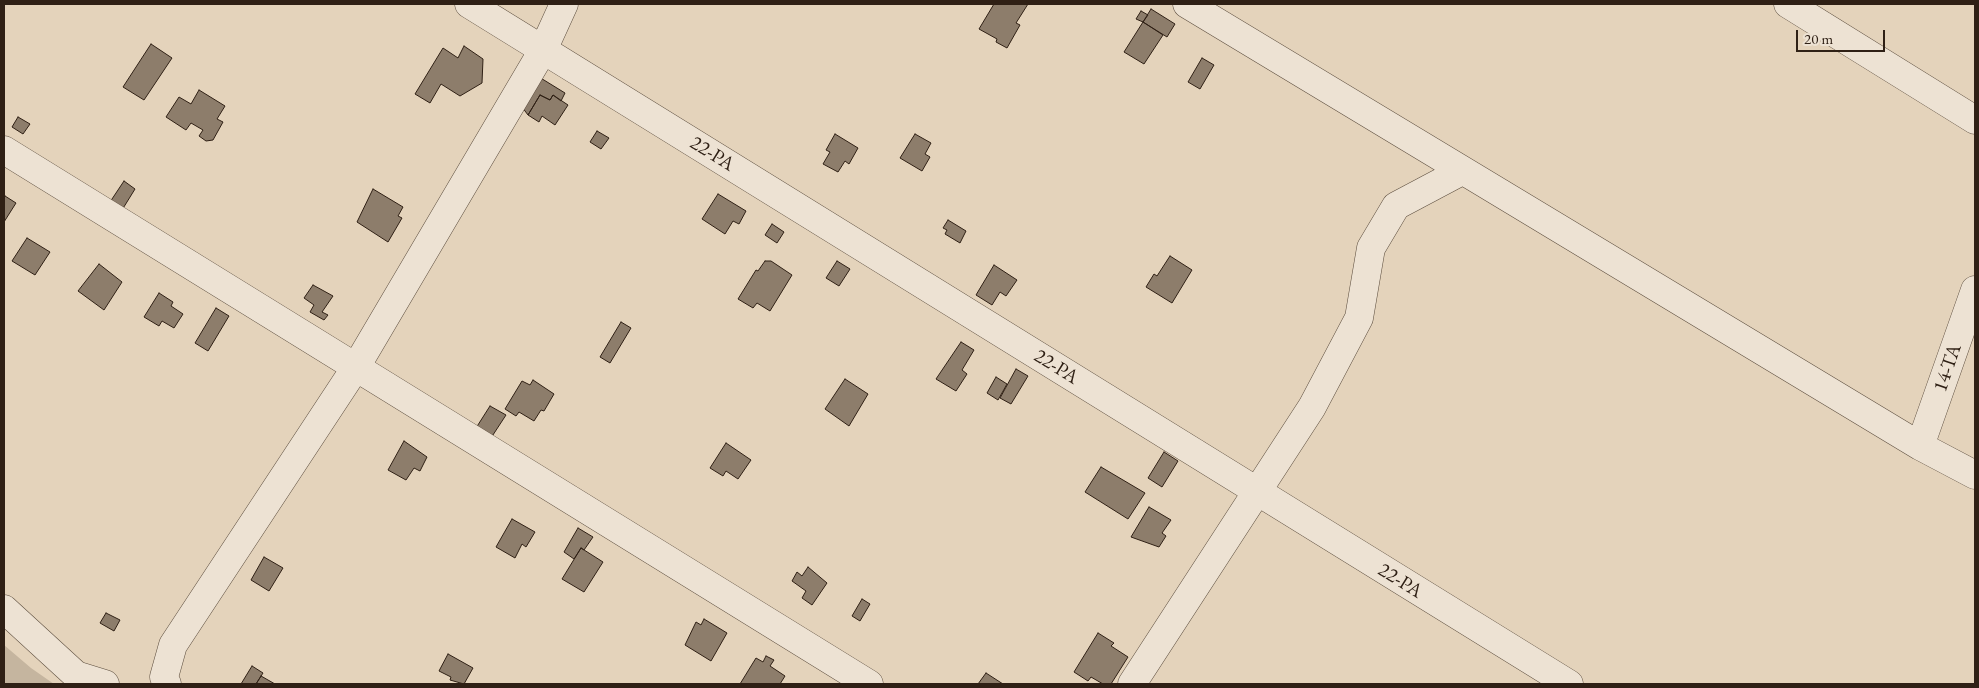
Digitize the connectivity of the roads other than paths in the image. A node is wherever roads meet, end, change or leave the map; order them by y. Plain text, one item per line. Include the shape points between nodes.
1 (469, 4) edge
2 (564, 4) edge
3 (1187, 4) edge
4 (1788, 4) edge
5 (543, 50) junction
6 (1975, 120) edge
7 (4, 150) edge
8 (1462, 171) junction
9 (1975, 290) edge
10 (356, 367) junction
11 (1920, 446) junction
12 (1975, 475) edge
13 (1257, 491) junction
14 (4, 609) edge
15 (105, 684) edge
16 (167, 684) edge
17 (869, 684) edge
18 (1132, 684) edge
19 (1569, 684) edge

1 - 5 street, 22-РА
2 - 5 street
3 - 8 street
4 - 6 street
5 - 10 street
5 - 13 street, 22-РА
7 - 10 street
8 - 11 street
8 - 13 street via 1396,206 1371,248 1359,318 1312,407
9 - 11 street, 14-ТА
10 - 16 street via 173,645 164,677
10 - 17 street
11 - 12 street
13 - 18 street
13 - 19 street, 22-РА
14 - 15 street via 76,675

